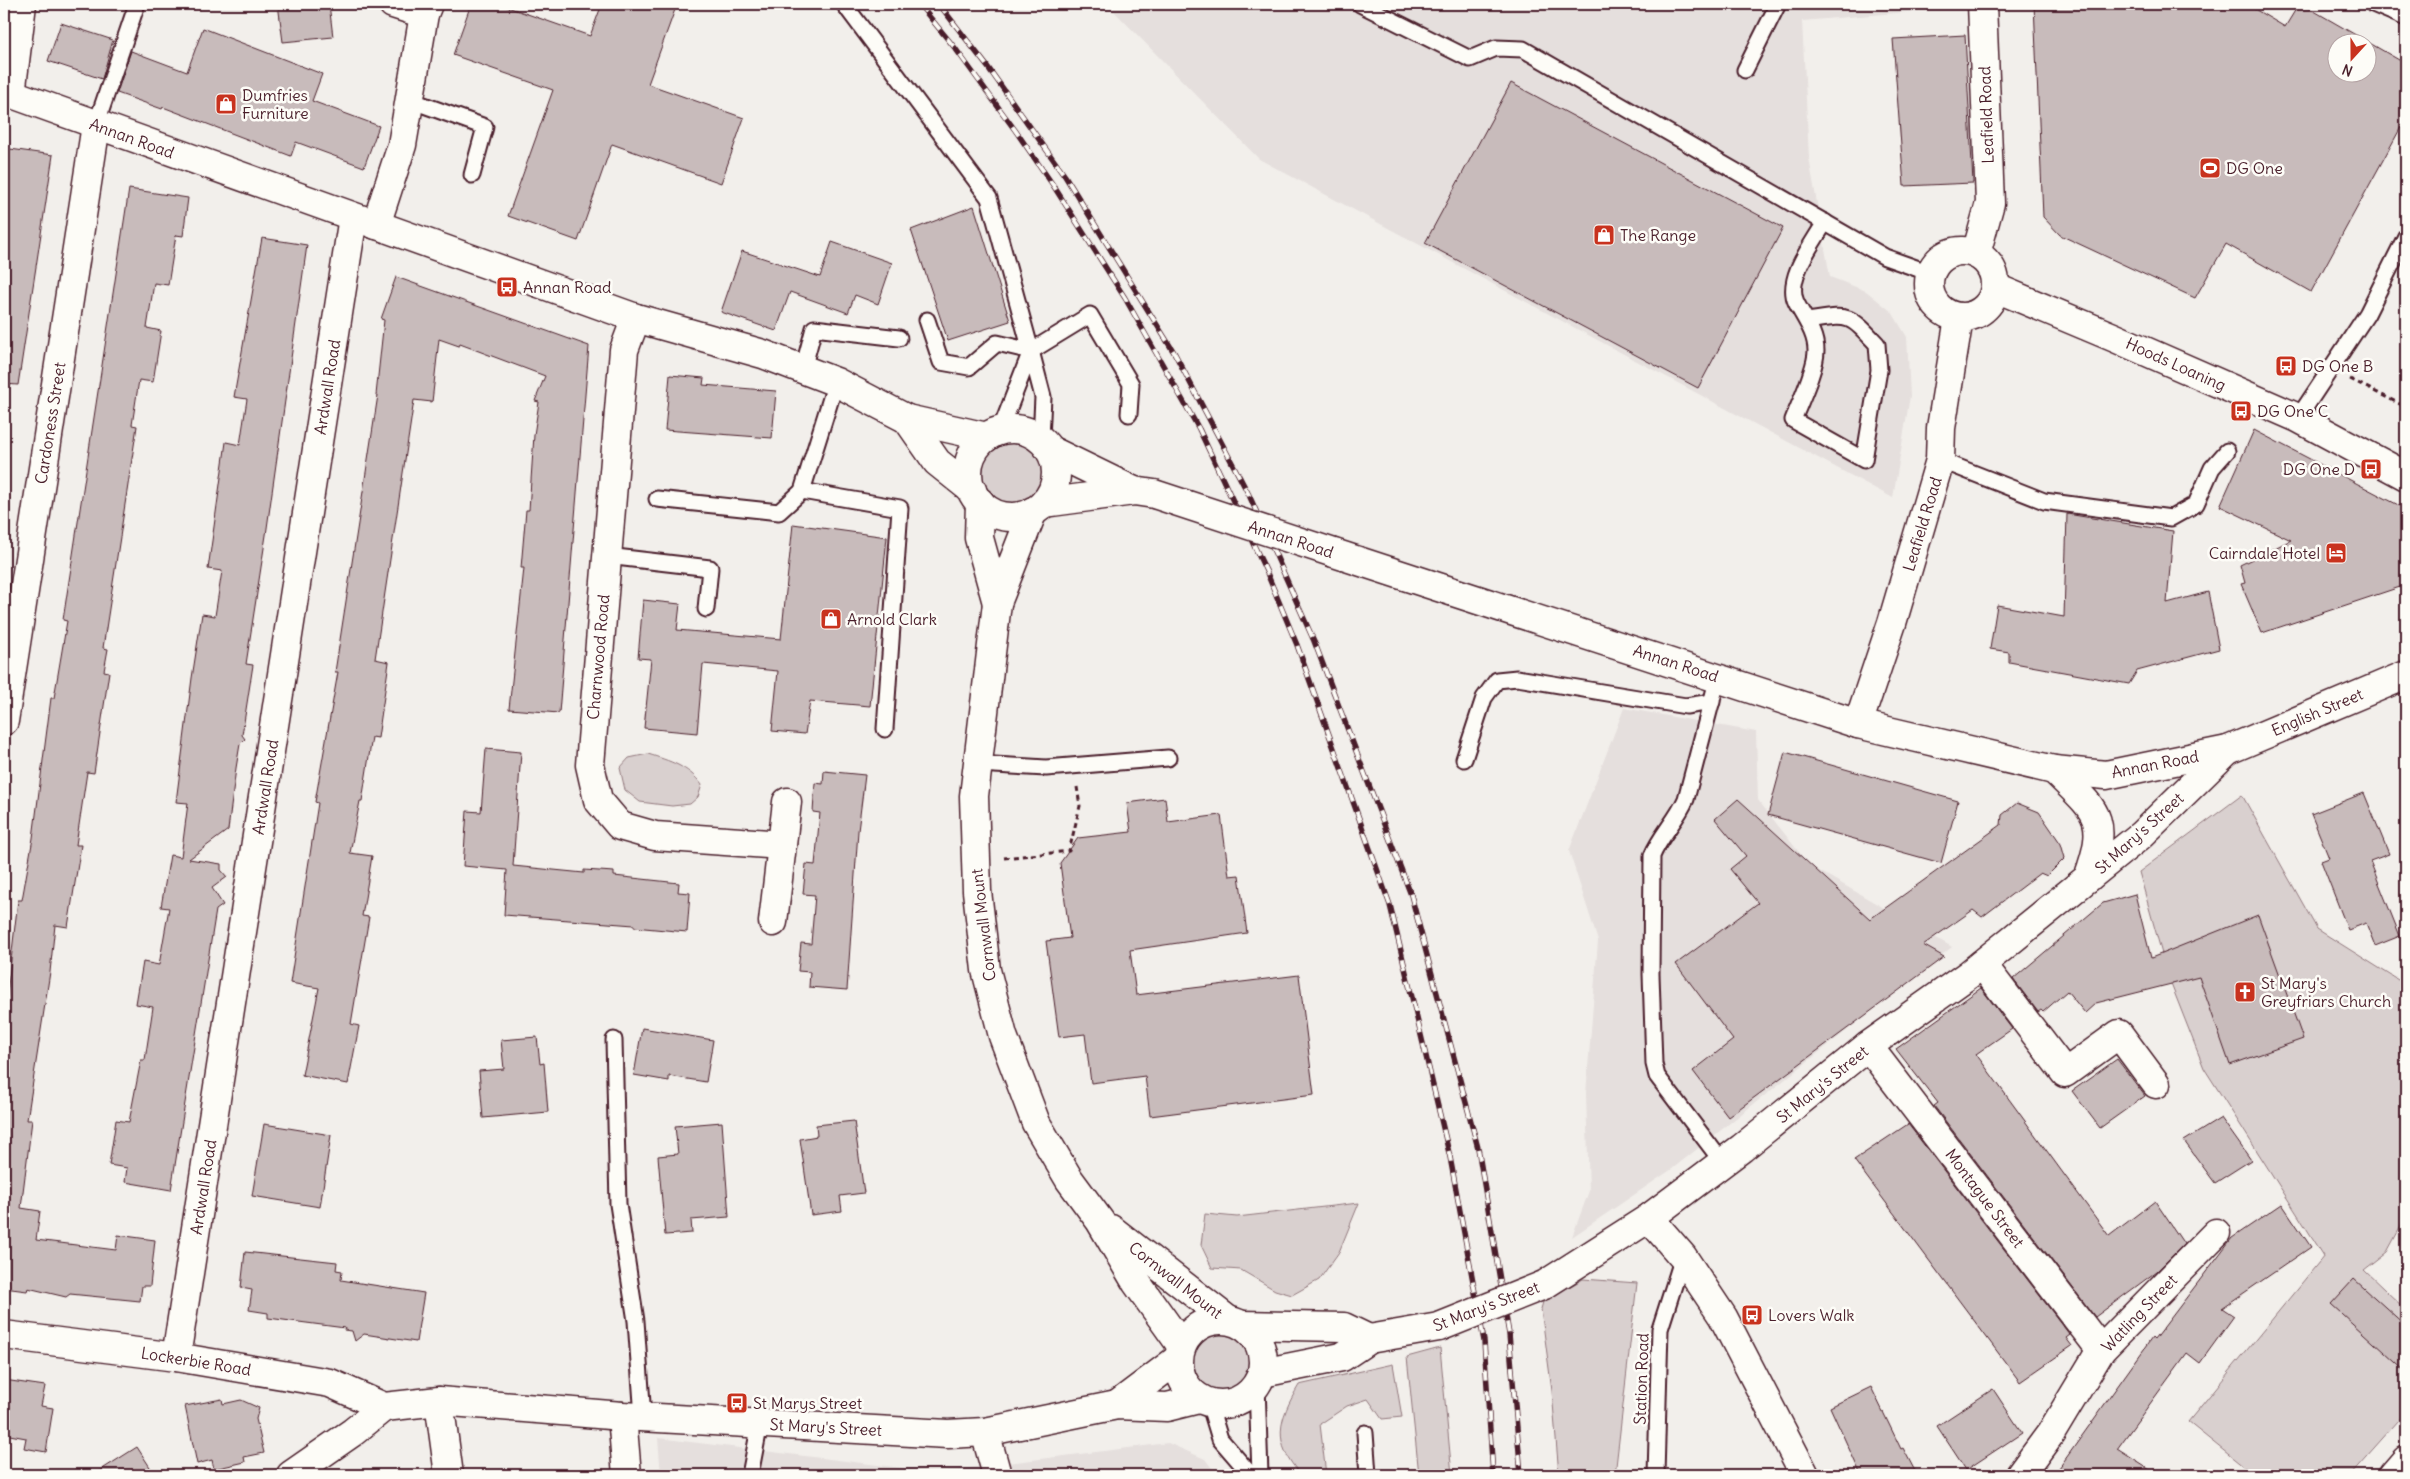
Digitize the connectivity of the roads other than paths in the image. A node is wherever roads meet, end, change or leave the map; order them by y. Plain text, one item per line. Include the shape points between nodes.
1 (22, 4) edge
2 (137, 4) edge
3 (393, 4) edge
4 (844, 4) edge
5 (1360, 4) edge
6 (1778, 4) edge
7 (1982, 4) edge
8 (2373, 4) edge
9 (426, 9) edge
10 (2406, 18) edge
11 (1744, 70) dead end
12 (8, 92) edge
13 (410, 100) junction
14 (96, 125) junction
15 (472, 175) dead end
16 (365, 221) junction
17 (1825, 222) junction
18 (2406, 236) edge
19 (1976, 254) junction
20 (1930, 273) junction
21 (1996, 288) junction
22 (636, 318) junction
23 (1959, 318) junction
24 (926, 320) dead end
25 (1807, 321) junction
26 (899, 338) dead end
27 (1032, 350) junction
28 (803, 369) junction
29 (836, 382) junction
30 (1128, 414) dead end
31 (2298, 418) junction
32 (907, 419) junction
33 (993, 434) junction
34 (1046, 445) junction
35 (2227, 451) dead end
36 (1940, 460) junction
37 (2406, 476) edge
38 (802, 491) junction
39 (1144, 492) junction
40 (976, 496) junction
41 (657, 499) dead end
42 (1039, 507) junction
43 (607, 556) junction
44 (997, 603) junction
45 (706, 609) dead end
46 (2406, 675) edge
47 (1715, 690) junction
48 (4, 720) edge
49 (1858, 724) junction
50 (885, 729) dead end
51 (2228, 750) junction
52 (1168, 758) dead end
53 (1464, 759) dead end
54 (978, 764) junction
55 (2054, 770) junction
56 (787, 802) dead end
57 (782, 845) junction
58 (2088, 878) junction
59 (773, 922) dead end
60 (1982, 964) junction
61 (614, 1040) dead end
62 (1868, 1046) junction
63 (2156, 1084) dead end
64 (1723, 1163) junction
65 (1649, 1218) junction
66 (1100, 1220) junction
67 (2216, 1233) dead end
68 (1683, 1257) junction
69 (1235, 1323) junction
70 (4, 1335) edge
71 (1370, 1340) junction
72 (2101, 1350) junction
73 (1180, 1352) junction
74 (176, 1357) junction
75 (1260, 1379) junction
76 (438, 1401) junction
77 (1204, 1401) junction
78 (1117, 1405) junction
79 (384, 1407) junction
80 (632, 1417) junction
81 (760, 1423) junction
82 (984, 1432) junction
83 (1365, 1433) dead end
84 (2406, 1460) edge
85 (291, 1475) edge
86 (449, 1475) edge
87 (627, 1475) edge
88 (750, 1475) edge
89 (996, 1475) edge
90 (1251, 1475) edge
91 (1260, 1475) edge
92 (1368, 1475) edge
93 (1656, 1475) edge
94 (1805, 1475) edge
95 (2020, 1475) edge
96 (2393, 1475) edge

1 - 12 street
2 - 14 lane
3 - 9 street
4 - 27 lane via 989,198
5 - 17 lane via 1470,59 1496,48 1523,48
6 - 11 lane
7 - 19 street, Leafield Road via 1990,203
8 - 10 lane
9 - 13 street, Ardwall Road
12 - 14 street, Annan Road
13 - 15 lane via 485,127
13 - 16 street, Ardwall Road via 402,145
14 - 16 street, Annan Road
14 - 48 street, Cardoness Street
16 - 22 street, Annan Road
16 - 74 street, Ardwall Road
17 - 20 lane via 1885,257
17 - 25 lane via 1795,276 1795,299
18 - 31 lane via 2367,314
19 - 20 street via 1954,252 1944,256
19 - 21 street via 1991,268
20 - 23 street via 1929,293 1934,302 1949,316
21 - 23 street via 1987,307 1969,318
21 - 31 street, Hoods Loaning
22 - 28 street, Annan Road via 763,354
22 - 43 street, Charnwood Road via 624,350
23 - 36 street, Leafield Road via 1941,428
24 - 27 lane via 941,362 969,367 997,343
25 - 25 lane via 1816,351 1793,420 1864,460 1878,370 1877,344 1857,322 1842,316
26 - 28 lane via 814,328
27 - 30 lane via 1090,315 1130,384
27 - 33 lane
27 - 34 lane via 1043,397
28 - 29 street, Annan Road
29 - 32 street, Annan Road
29 - 38 lane
31 - 37 street, Hoods Loaning
32 - 33 street, Annan Road
32 - 40 street, Annan Road via 937,462
33 - 34 street via 1021,430
33 - 40 street via 976,448 970,461 968,476
34 - 39 street, Annan Road
34 - 42 street via 1056,463 1056,478 1052,491
35 - 36 lane via 2212,468 2196,504 2171,518 2044,501
36 - 49 street, Leafield Road via 1892,623
38 - 41 lane via 779,512
38 - 50 lane via 900,508
39 - 42 street, Annan Road
39 - 47 street, Annan Road, bridge via 1334,553
40 - 42 street via 991,511 1005,516 1019,516
40 - 44 street, Cornwall Mount via 979,538
42 - 44 street, Cornwall Mount
43 - 45 lane via 710,568
43 - 57 street, Charnwood Road via 590,765 598,800 620,826 655,836
44 - 54 street, Cornwall Mount
46 - 51 street, English Street
47 - 49 street, Annan Road
47 - 53 lane via 1686,706 1517,678 1496,680 1484,698
47 - 64 lane via 1686,799 1652,856 1651,974 1657,1076
49 - 55 street, Annan Road
51 - 55 street, Annan Road via 2106,774
51 - 58 street, St Mary's Street via 2140,835
52 - 54 lane via 1046,768
54 - 66 street, Cornwall Mount via 974,796 976,891 986,970 1003,1036 1036,1123 1068,1179
55 - 58 street via 2092,809 2100,827 2098,850
56 - 57 street
57 - 59 street
58 - 60 street, St Mary's Street
60 - 62 street, St Mary's Street
60 - 63 street via 2065,1073 2120,1034
61 - 80 lane via 618,1204 636,1321
62 - 64 street, St Mary's Street
62 - 72 street, Montague Street
64 - 65 street, St Mary's Street
65 - 68 street
65 - 71 street, St Mary's Street, bridge via 1544,1285 1439,1327
66 - 69 street, Cornwall Mount
66 - 73 street, Cornwall Mount
67 - 72 street, Watling Street
68 - 93 lane, Station Road via 1660,1329
68 - 94 street via 1723,1317
69 - 71 street via 1344,1327
69 - 73 street via 1214,1320 1200,1324 1189,1333
69 - 75 street via 1253,1334 1260,1346 1263,1359
70 - 74 street, Lockerbie Road
71 - 75 street, St Mary's Street via 1342,1357
72 - 95 street, Watling Street via 2051,1433
73 - 77 street via 1179,1371 1183,1382
73 - 78 street, St Mary's Street
74 - 79 street, Lockerbie Road via 330,1383
75 - 77 street via 1248,1395 1236,1402 1222,1405
75 - 91 lane
76 - 79 street, St Mary's Street
76 - 80 street, St Mary's Street
76 - 86 street
77 - 78 street, St Mary's Street via 1167,1407
77 - 90 lane via 1220,1439
78 - 82 street, St Mary's Street
79 - 85 street
80 - 81 street, St Mary's Street
80 - 87 street
81 - 82 street, St Mary's Street via 948,1434
81 - 88 lane
82 - 89 street
83 - 92 lane
84 - 96 street

